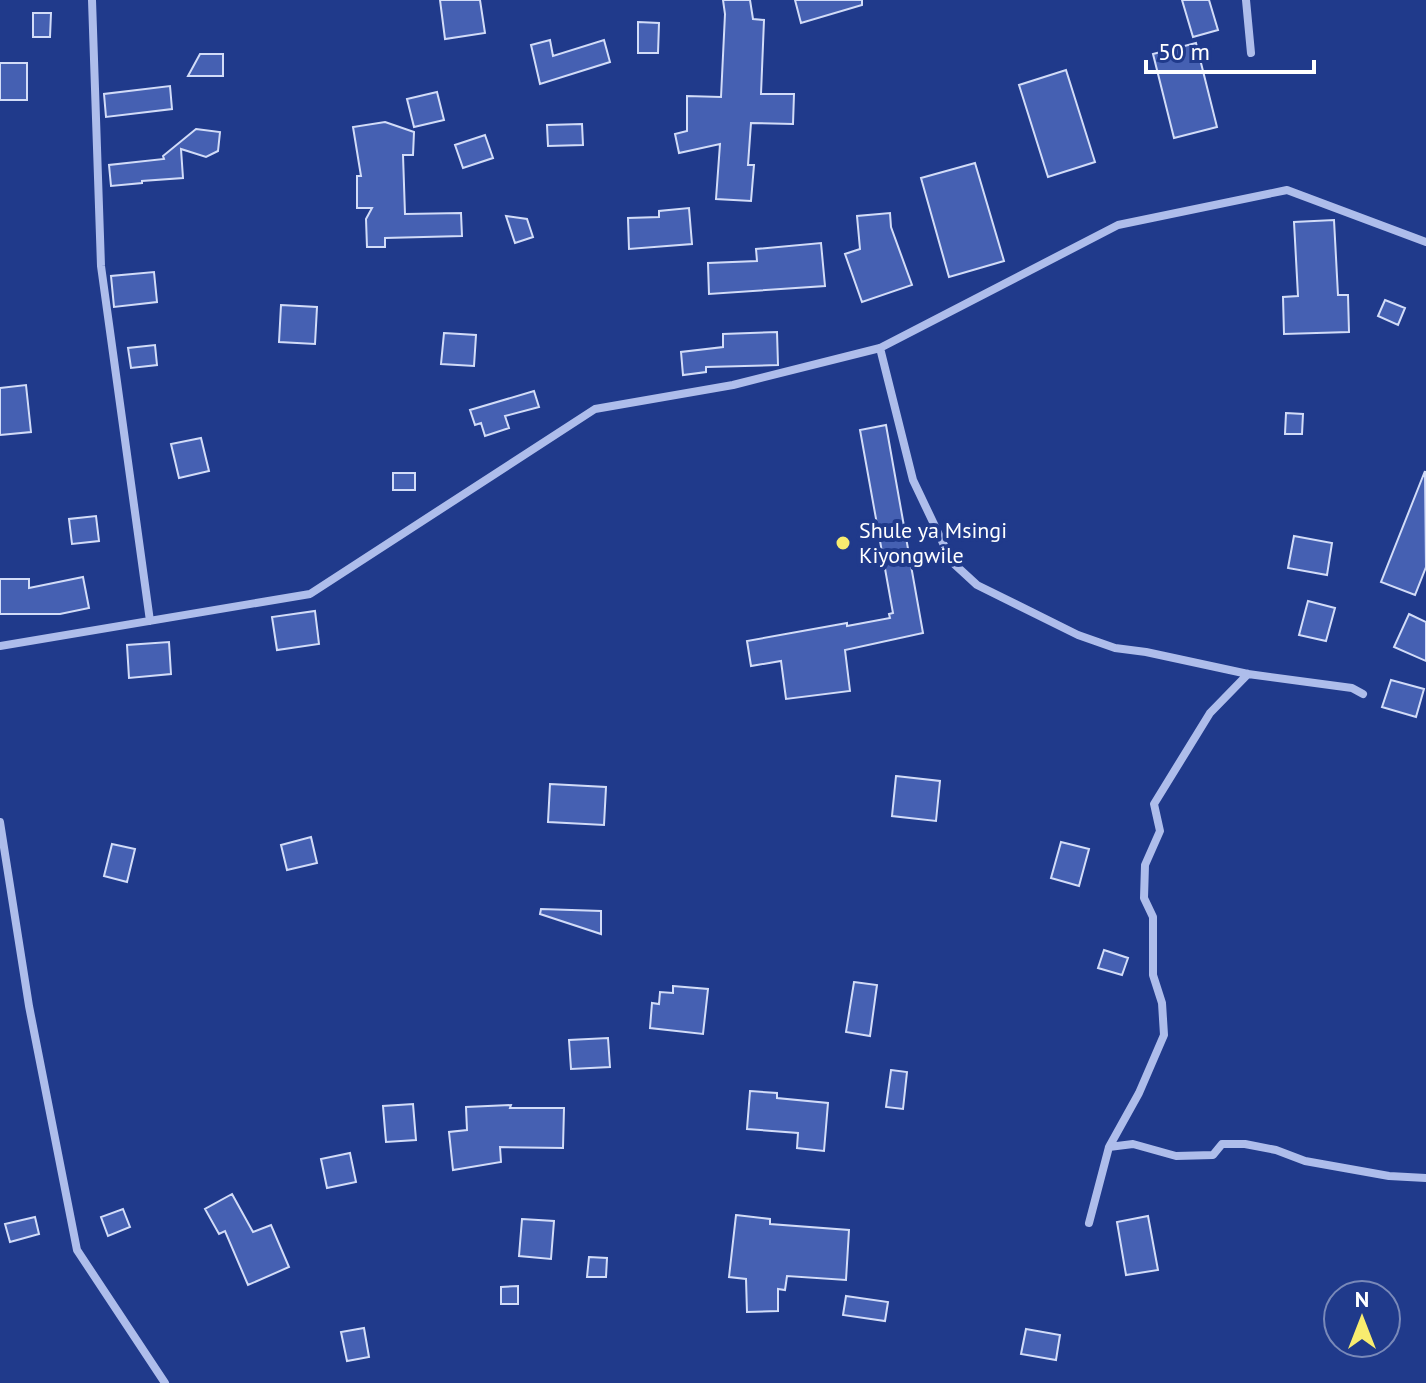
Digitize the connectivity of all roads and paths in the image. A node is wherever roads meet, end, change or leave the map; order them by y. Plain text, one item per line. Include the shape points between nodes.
1 (92, 0) edge
2 (1246, 0) edge
3 (1251, 53) dead end
4 (1426, 242) edge
5 (880, 348) junction
6 (150, 621) junction
7 (0, 646) edge
8 (1248, 674) junction
9 (1363, 694) dead end
10 (0, 822) edge
11 (1109, 1147) junction
12 (1426, 1178) edge
13 (1089, 1223) dead end
14 (165, 1383) edge

1 - 6 street via 101,266
2 - 3 street
4 - 5 street via 1287,190 1118,225
5 - 6 street via 733,385 595,409 310,594
5 - 8 street via 913,480 952,562 977,585 1115,648
6 - 7 street
8 - 9 street via 1352,688
8 - 11 street via 1210,713 1154,804 1160,831 1145,865 1144,898 1153,917 1153,975 1164,1035
10 - 14 street via 29,1006 77,1250
11 - 12 street via 1133,1144 1176,1156 1213,1155 1222,1144 1245,1144 1305,1161
11 - 13 street

